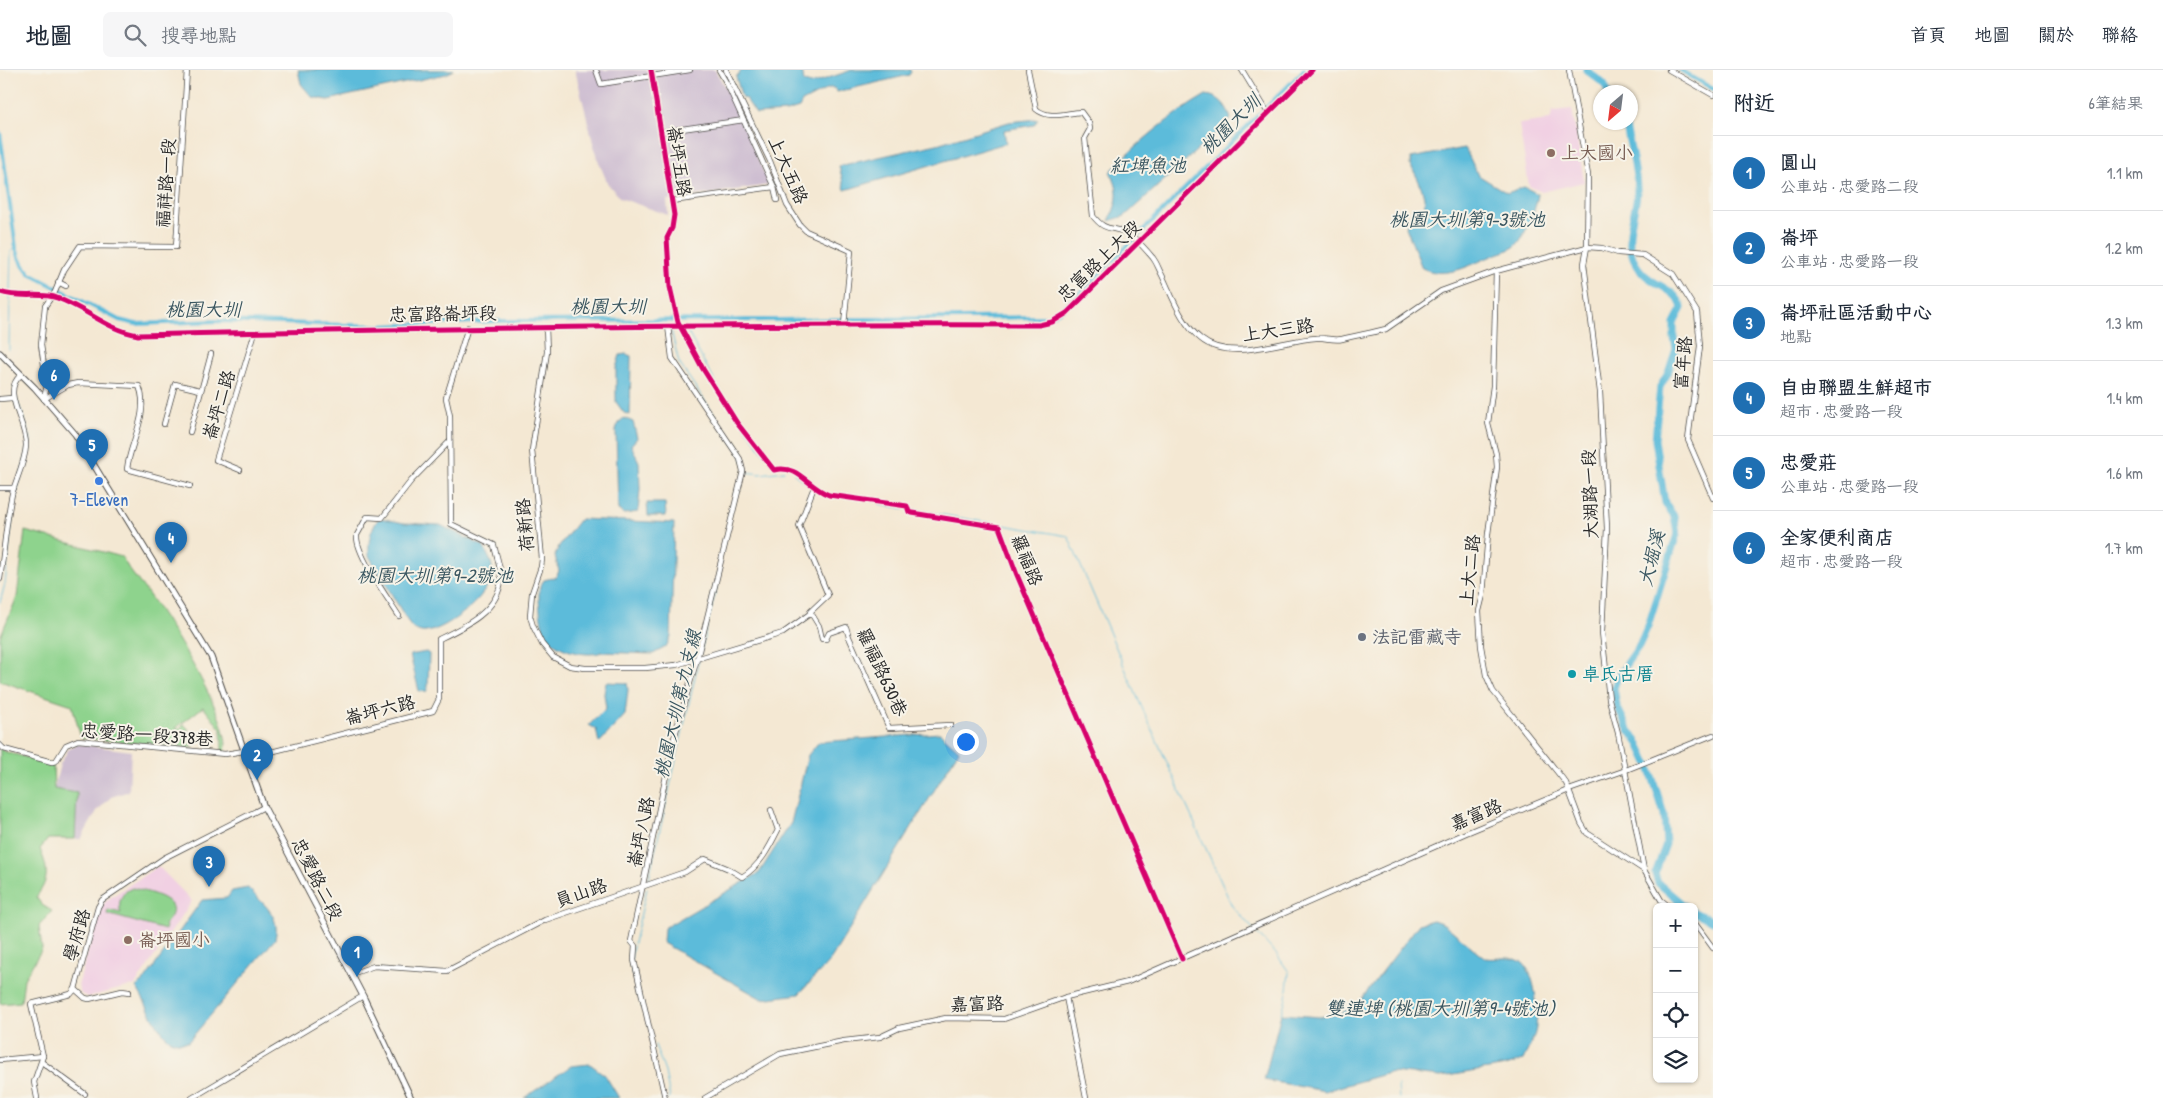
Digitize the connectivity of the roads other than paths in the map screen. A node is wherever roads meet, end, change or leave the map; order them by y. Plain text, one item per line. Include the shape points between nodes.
1 (187, 70) edge
2 (596, 70) edge
3 (690, 70) edge
4 (721, 70) edge
5 (1028, 70) edge
6 (1242, 70) edge
7 (1312, 70) edge
8 (1569, 70) edge
9 (1668, 70) edge
10 (651, 73) edge
11 (1713, 95) edge
12 (1267, 112) junction
13 (744, 120) junction
14 (661, 132) junction
15 (774, 187) junction
16 (777, 200) dead end
17 (672, 201) junction
18 (1138, 242) junction
19 (1587, 247) junction
20 (1496, 271) junction
21 (58, 283) junction
22 (66, 286) dead end
23 (0, 292) edge
24 (53, 295) junction
25 (679, 323) junction
26 (844, 324) junction
27 (668, 326) junction
28 (468, 327) junction
29 (546, 327) junction
30 (255, 332) junction
31 (0, 353) edge
32 (211, 354) dead end
33 (21, 375) junction
34 (200, 390) junction
35 (12, 398) junction
36 (0, 399) edge
37 (44, 399) junction
38 (164, 424) dead end
39 (190, 432) dead end
40 (450, 441) junction
41 (240, 470) dead end
42 (190, 486) dead end
43 (814, 487) junction
44 (0, 488) edge
45 (14, 488) junction
46 (1713, 498) edge
47 (0, 579) edge
48 (811, 613) junction
49 (399, 616) dead end
50 (697, 659) junction
51 (950, 725) dead end
52 (1713, 735) edge
53 (0, 745) edge
54 (244, 751) junction
55 (246, 758) junction
56 (1626, 770) junction
57 (1569, 790) junction
58 (264, 807) junction
59 (771, 810) dead end
60 (1644, 870) junction
61 (644, 885) junction
62 (1665, 903) edge
63 (1698, 927) edge
64 (1713, 948) edge
65 (1182, 959) junction
66 (351, 974) junction
67 (76, 989) junction
68 (129, 992) dead end
69 (363, 996) junction
70 (1066, 996) junction
71 (44, 1056) junction
72 (0, 1060) edge
73 (43, 1062) junction
74 (85, 1094) dead end
75 (37, 1098) edge
76 (192, 1098) edge
77 (411, 1098) edge
78 (665, 1098) edge
79 (705, 1098) edge
80 (1086, 1098) edge

1 - 21 street, 福祥路一段 via 176,247 80,246
2 - 10 street via 601,84
3 - 10 street
4 - 13 street
4 - 26 street, 上大五路 via 770,162 787,205 800,225 806,231 851,251
5 - 18 street, 上大三路 via 1036,109 1052,116 1081,112 1089,123 1090,129 1085,138 1093,216 1100,225 1130,235
6 - 12 street
7 - 12 street, 忠富路上大段
8 - 19 street, 大湖路一段 via 1588,175
9 - 11 street
10 - 14 street, 崙坪五路
12 - 18 street, 忠富路上大段
13 - 14 street
13 - 15 street
14 - 17 street, 崙坪五路
15 - 16 street
15 - 17 street
17 - 25 street, 崙坪五路 via 674,215 667,238 670,287
18 - 20 street, 上大三路 via 1154,259 1178,310 1193,330 1208,344 1231,350 1314,338 1343,339 1386,329 1440,291
18 - 26 street, 忠富路上大段 via 1067,312 1052,322 1039,325
19 - 20 street, 上大三路
19 - 46 street, 富年路 via 1638,253 1672,274 1697,312 1700,346 1688,440
19 - 56 street, 大湖路一段 via 1584,264 1600,392 1607,528 1602,632 1609,699
20 - 57 street, 上大二路 via 1493,386 1488,423 1497,467 1479,611 1481,646 1493,691
21 - 22 street
21 - 24 street
23 - 24 street, 忠富路崙坪段
24 - 30 street, 忠富路崙坪段 via 126,333
24 - 37 street via 44,306 41,345 47,385
25 - 26 street, 忠富路崙坪段
25 - 27 street, 忠富路崙坪段
25 - 43 street, 羅福路 via 708,377 774,470 791,469
27 - 29 street, 忠富路崙坪段
27 - 50 street, 崙坪八路 via 672,358 740,458 743,471
28 - 29 street, 忠富路崙坪段
28 - 30 street, 忠富路崙坪段
28 - 40 street, 崙坪六路 via 446,398
29 - 50 street, 荷新路 via 547,352 532,450 542,559 532,593 530,616 533,626 553,657 570,666 645,668
30 - 41 street, 崙坪二路 via 216,460
31 - 33 main road, 忠愛路二段
32 - 34 street
33 - 35 street via 12,383
33 - 37 main road, 忠愛路二段
34 - 38 street via 175,384
34 - 39 street
35 - 36 street
35 - 45 street via 26,446
37 - 42 street via 78,382 139,386 141,420 127,469
37 - 54 main road, 忠愛路二段 via 80,442 211,657
40 - 49 street via 411,481 382,518 367,518 357,535 371,572
40 - 55 street, 崙坪六路 via 451,524 494,545 501,578 492,603 469,625 439,639 439,699 433,711
43 - 48 street, 荷新路 via 799,526 828,595
43 - 65 street, 羅福路 via 828,495 998,527
44 - 45 street
45 - 47 street
48 - 50 street, 荷新路 via 783,633
48 - 51 street, 羅福路630巷 via 822,639 846,627 889,728
50 - 61 street, 崙坪八路 via 674,738
52 - 56 street, 嘉富路
53 - 54 street, 忠愛路一段378巷 via 4,749 52,762 66,745 78,740 225,754
54 - 55 main road, 忠愛路二段
55 - 58 main road, 忠愛路二段
56 - 57 street, 嘉富路
56 - 60 street, 大湖路一段
57 - 60 street, 上大二路 via 1587,832
57 - 65 street, 嘉富路
58 - 66 main road, 忠愛路二段
58 - 67 street, 學府路 via 164,858 102,900
59 - 61 street, 員山路 via 778,830 764,858 748,874 742,877 706,859 685,872
60 - 62 street, 大湖路一段
61 - 66 street, 員山路 via 545,920 447,971 374,966
61 - 78 street, 崙坪八路 via 631,941 635,946 634,960
63 - 64 street
65 - 70 street, 嘉富路 via 1128,982
66 - 69 main road, 忠愛路二段
67 - 68 street via 89,999
67 - 71 street, 學府路 via 71,994 31,1004
69 - 76 street
69 - 77 main road, 忠愛路二段
70 - 79 street, 嘉富路 via 1004,1019 946,1018 899,1028 880,1037 780,1054
70 - 80 street
71 - 72 street
71 - 73 street, 學府路
73 - 74 street
73 - 75 street, 學府路 via 34,1082

